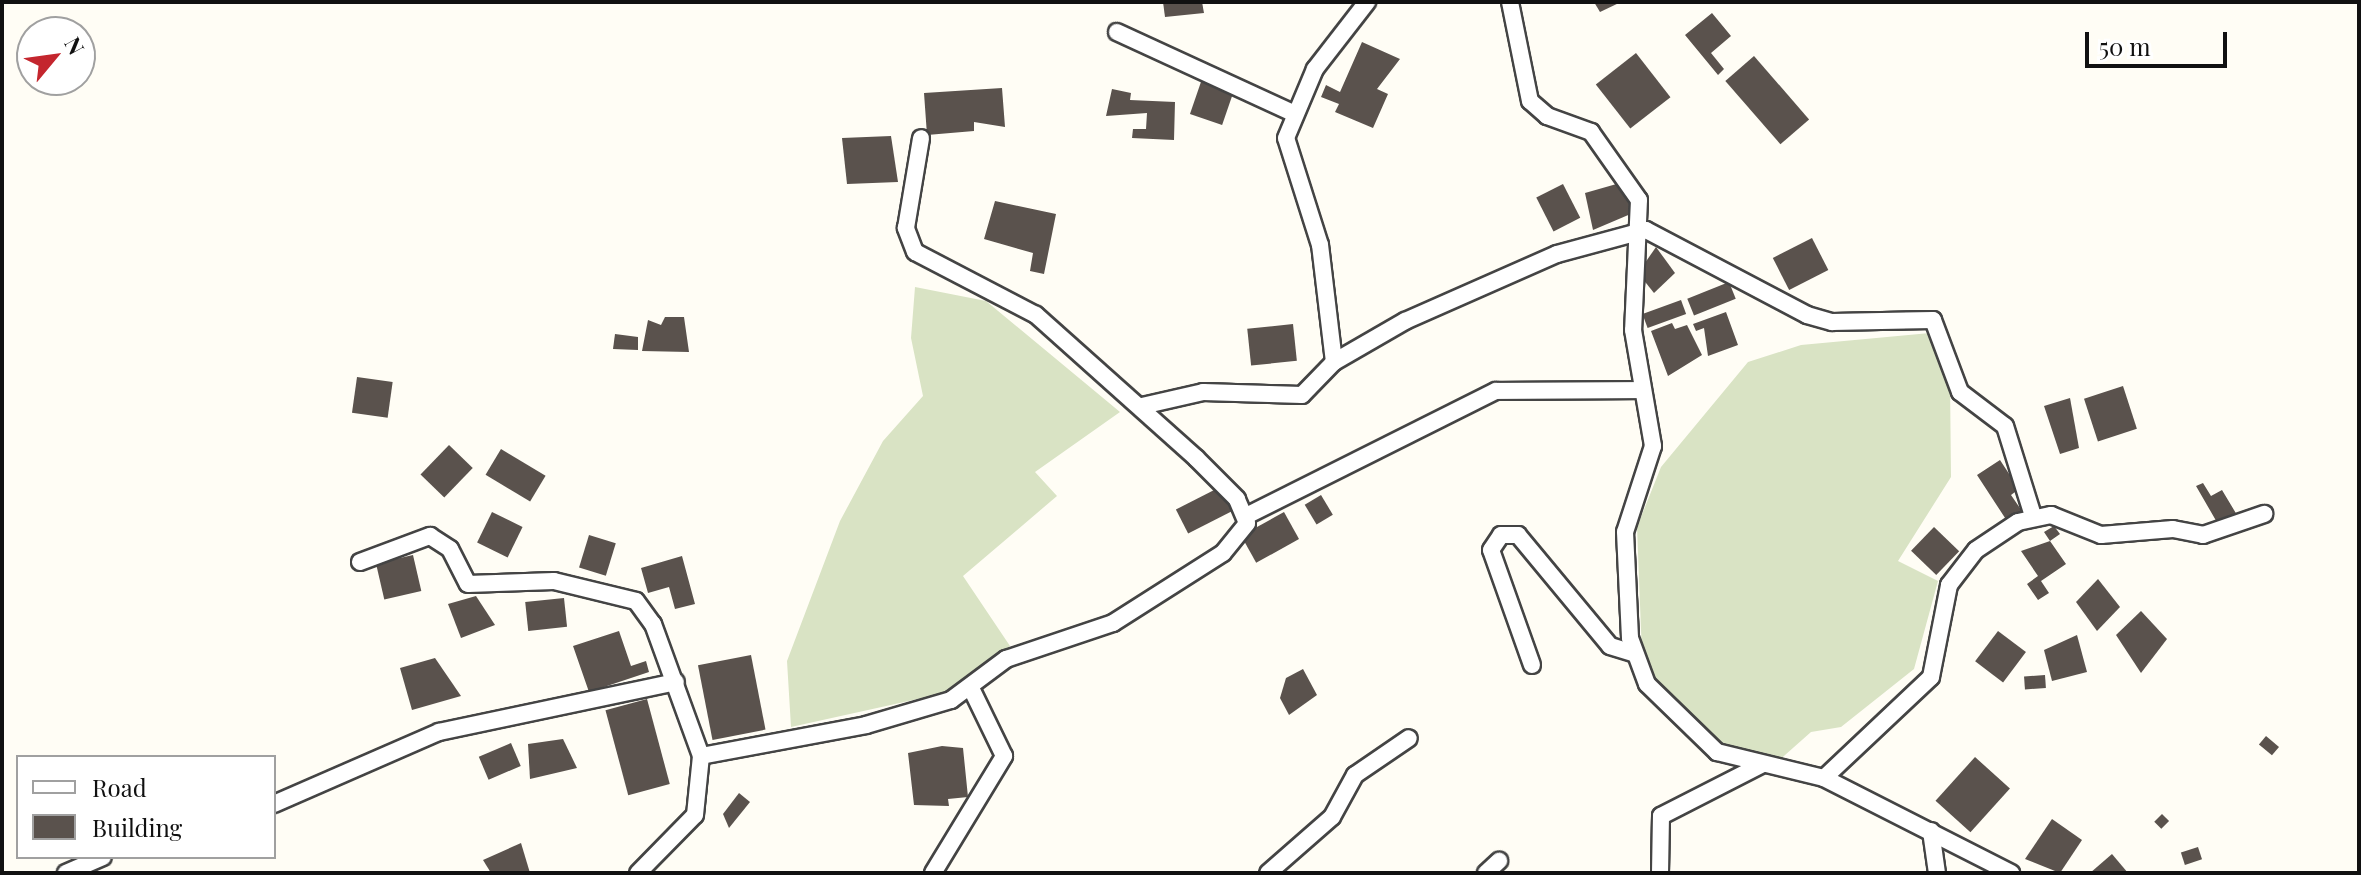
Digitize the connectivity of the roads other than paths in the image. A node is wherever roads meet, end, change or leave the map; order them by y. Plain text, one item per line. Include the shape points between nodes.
1 (1367, 2) edge
2 (1510, 2) edge
3 (1117, 32) dead end
4 (1293, 113) junction
5 (921, 138) dead end
6 (1635, 229) junction
7 (1334, 362) junction
8 (1642, 390) junction
9 (1142, 406) junction
10 (2264, 514) dead end
11 (1248, 515) junction
12 (2033, 516) junction
13 (360, 562) dead end
14 (1633, 653) junction
15 (1532, 665) dead end
16 (676, 682) junction
17 (971, 688) junction
18 (1409, 738) dead end
19 (701, 756) junction
20 (1763, 764) junction
21 (1824, 778) junction
22 (276, 803) edge
23 (1931, 831) junction
24 (98, 859) edge
25 (1499, 861) dead end
26 (66, 873) edge
27 (638, 873) edge
28 (933, 873) edge
29 (1268, 873) edge
30 (1486, 873) edge
31 (1660, 873) edge
32 (1937, 873) edge
33 (2011, 873) edge

1 - 4 street via 1332,44
2 - 6 street via 1530,101 1600,141 1636,193
3 - 4 street
4 - 7 street via 1286,138 1320,245
5 - 9 street via 906,228 915,252 1007,294
6 - 7 street via 1501,275
6 - 8 street via 1633,330
6 - 12 street via 1656,232 1807,315 1832,322 1933,320 1960,392 2005,426
7 - 9 street via 1296,397 1203,392
8 - 11 street via 1606,395 1508,387
8 - 14 street via 1653,446 1625,532
9 - 11 street
10 - 12 street via 2215,534 2118,536
11 - 17 street via 1223,553 1113,623 1006,659
12 - 21 street via 1961,566 1946,594 1931,677
13 - 16 street via 430,536 450,549 468,584 554,581 625,595 649,616
14 - 15 street via 1610,646 1518,535 1501,535 1491,550
14 - 20 street via 1657,699 1701,739 1731,758
16 - 19 street
16 - 22 street via 439,732
17 - 19 street via 866,725
17 - 28 street via 1004,756
18 - 29 street via 1355,775 1332,817
19 - 27 street via 695,815
20 - 21 street
20 - 31 street via 1661,816
21 - 23 street
23 - 32 street
23 - 33 street
24 - 26 street
25 - 30 street

